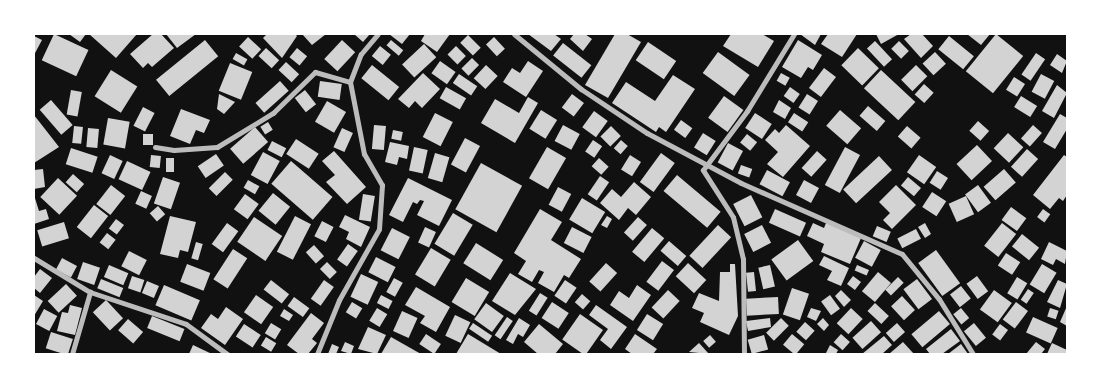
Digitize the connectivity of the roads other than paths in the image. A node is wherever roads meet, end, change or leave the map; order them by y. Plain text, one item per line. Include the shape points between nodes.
1 (378, 34) edge
2 (514, 34) edge
3 (794, 34) edge
4 (350, 82) junction
5 (155, 147) dead end
6 (705, 164) junction
7 (34, 258) edge
8 (90, 292) junction
9 (72, 354) edge
10 (228, 354) edge
11 (317, 354) edge
12 (744, 354) edge
13 (973, 354) edge

1 - 4 street via 361,54
2 - 6 street via 581,90 647,133
3 - 6 street via 747,111
4 - 5 street via 315,72 273,114 216,147 174,150
4 - 11 street via 364,154 382,185 380,229 338,300
6 - 12 street via 703,170 733,217 743,259
6 - 13 street via 902,254 939,300
7 - 8 street
8 - 9 street
8 - 10 street via 186,324

